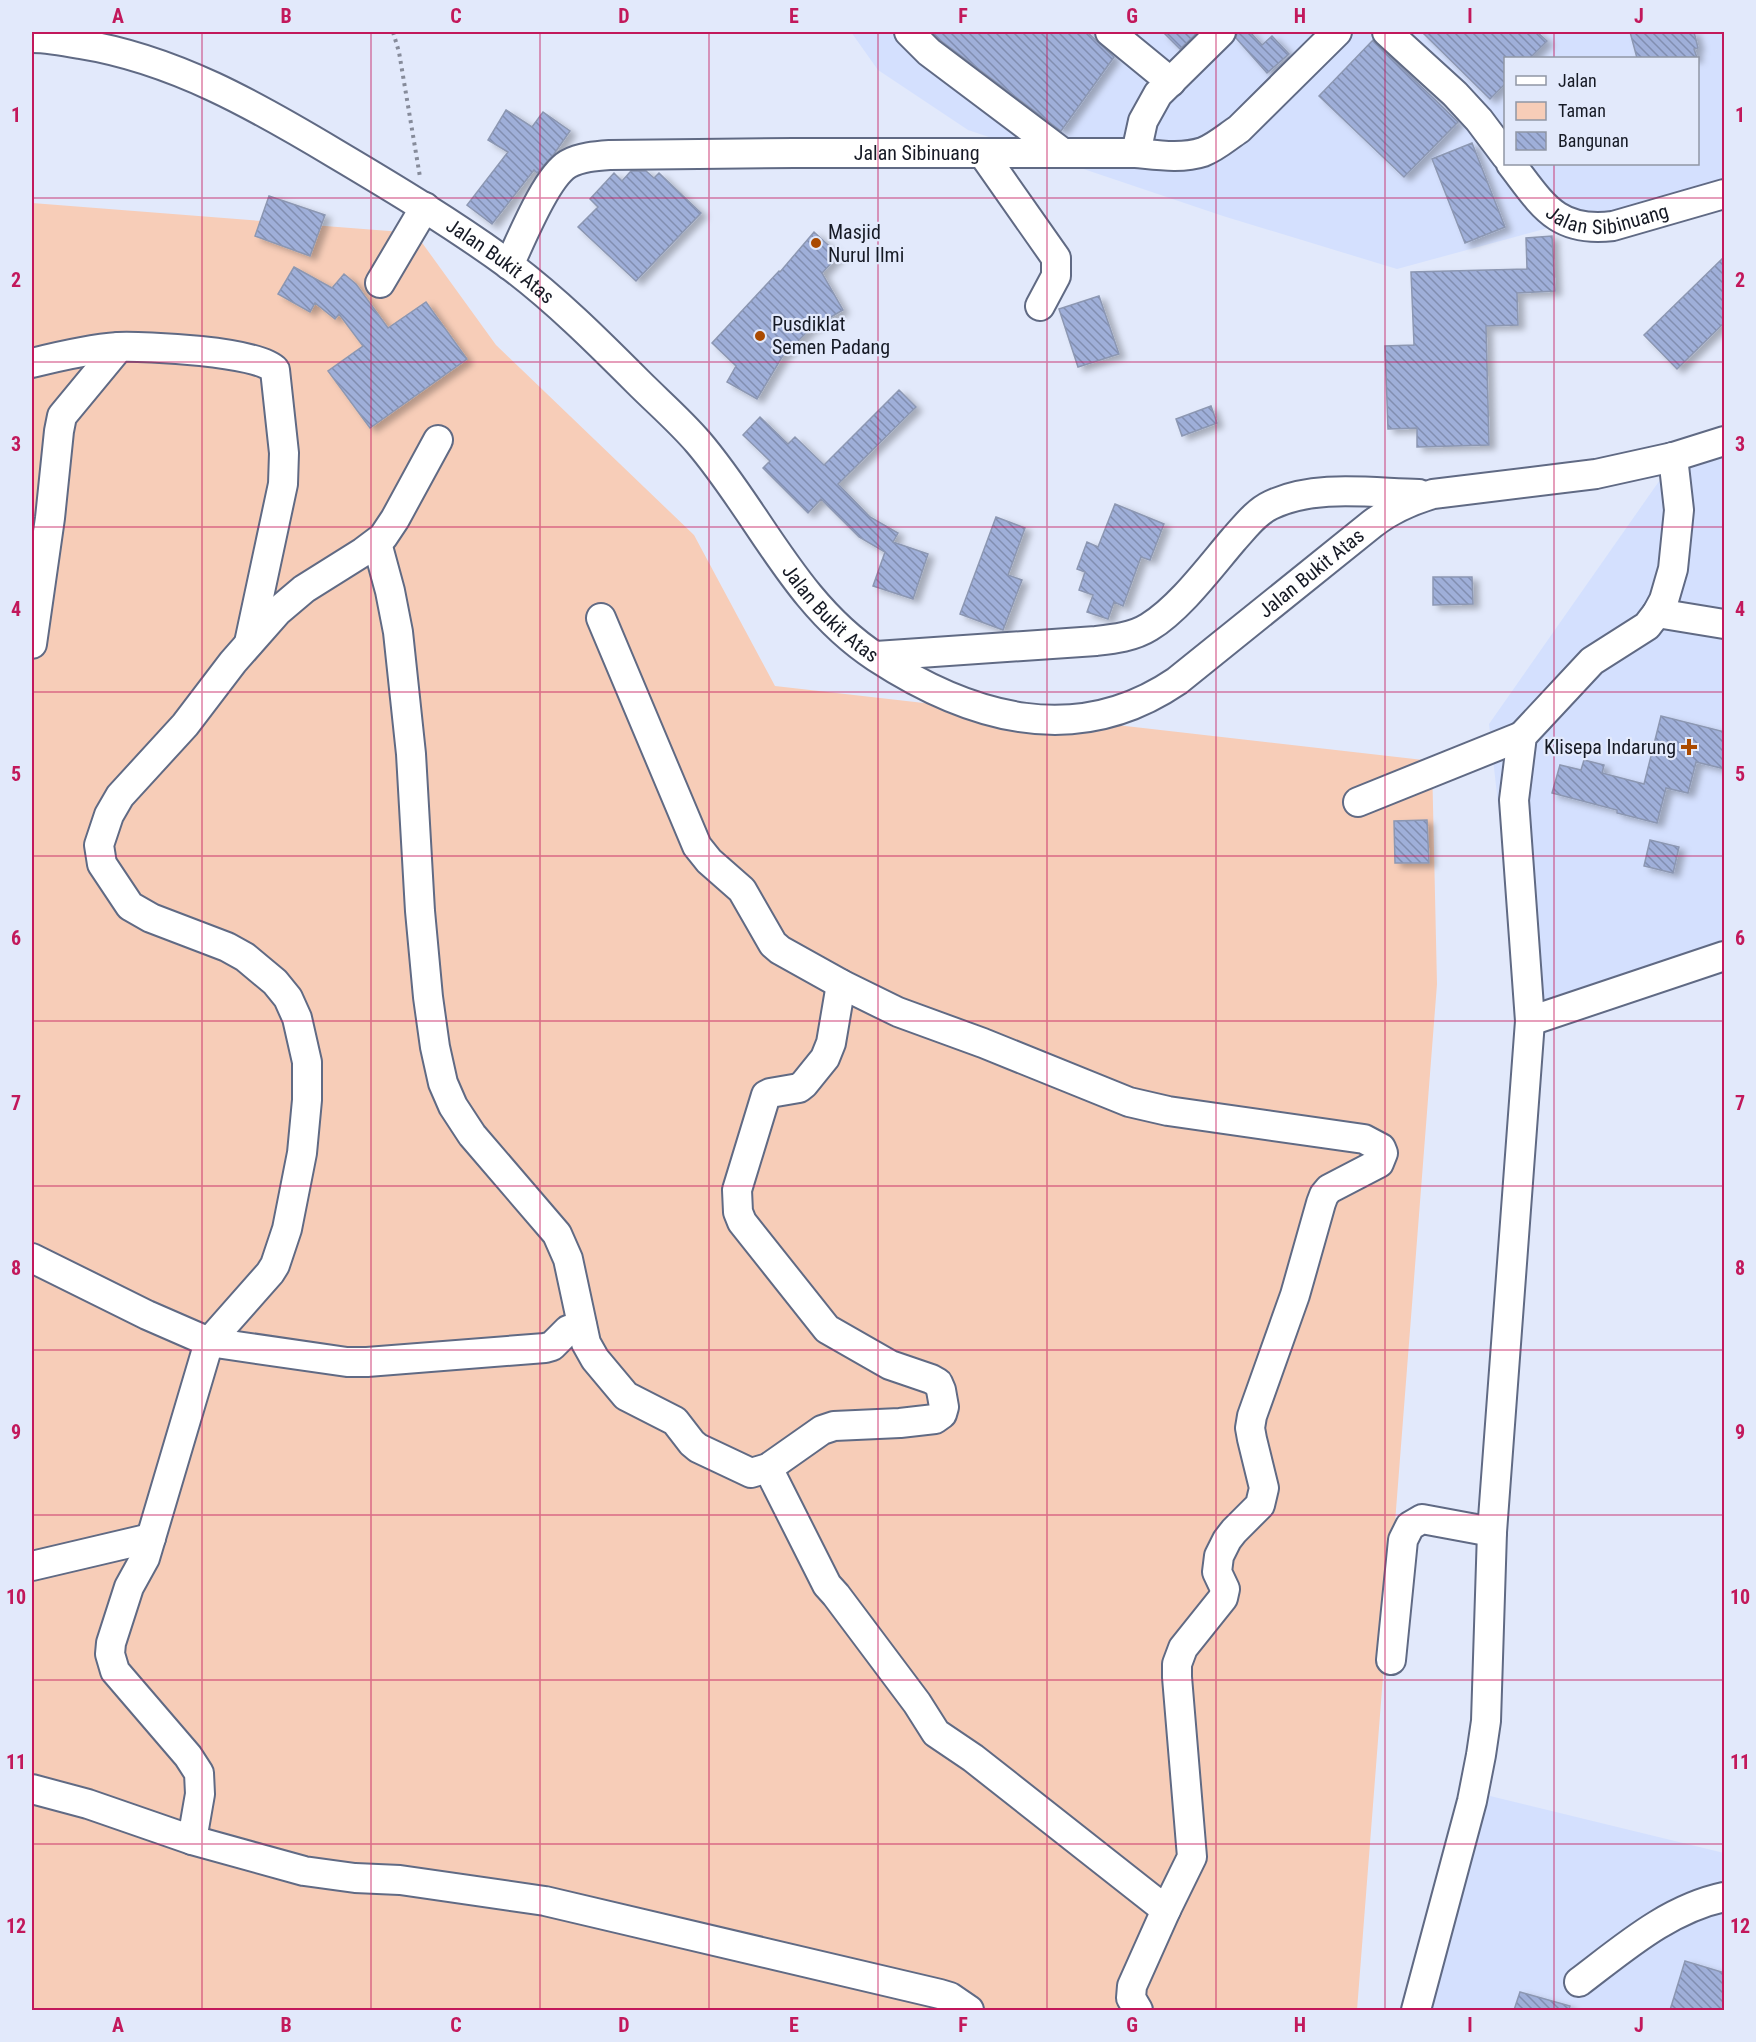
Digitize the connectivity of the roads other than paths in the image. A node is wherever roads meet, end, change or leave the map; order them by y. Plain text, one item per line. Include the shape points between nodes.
1 (909, 32) edge
2 (1110, 32) edge
3 (1221, 32) edge
4 (1337, 32) edge
5 (1387, 32) edge
6 (37, 36) edge
7 (1171, 82) junction
8 (1063, 153) junction
9 (1136, 153) junction
10 (1504, 153) edge
11 (983, 154) junction
12 (1512, 165) edge
13 (1725, 194) edge
14 (425, 207) junction
15 (509, 265) junction
16 (380, 283) dead end
17 (1040, 306) dead end
18 (119, 347) junction
19 (32, 363) edge
20 (438, 440) dead end
21 (1725, 441) edge
22 (1673, 457) junction
23 (1433, 494) junction
24 (377, 543) junction
25 (1657, 613) junction
26 (601, 618) dead end
27 (1725, 624) edge
28 (32, 644) edge
29 (249, 645) junction
30 (876, 656) junction
31 (1522, 736) junction
32 (1358, 802) dead end
33 (1725, 956) edge
34 (841, 984) junction
35 (1530, 1021) junction
36 (32, 1258) edge
37 (582, 1326) junction
38 (209, 1342) junction
39 (768, 1468) junction
40 (1492, 1532) junction
41 (151, 1538) junction
42 (32, 1566) edge
43 (1390, 1660) dead end
44 (32, 1789) edge
45 (192, 1840) junction
46 (1725, 1897) edge
47 (1166, 1910) junction
48 (1579, 1982) dead end
49 (969, 2010) edge
50 (1138, 2010) edge
51 (1416, 2010) edge

1 - 8 street via 929,52
2 - 7 street
3 - 7 street
4 - 9 street, Jalan Sibinuang via 1239,129 1220,142 1202,152 1179,156
5 - 10 street via 1455,94
6 - 14 street, Jalan Bukit Atas via 110,49 184,73 309,138
7 - 9 street via 1149,107
8 - 9 street, Jalan Sibinuang
8 - 11 street, Jalan Sibinuang
11 - 15 street, Jalan Sibinuang via 586,157 567,164 554,178
11 - 17 street via 1056,258 1056,276
12 - 13 street, Jalan Sibinuang via 1554,216 1576,226 1612,226
14 - 15 street, Jalan Bukit Atas
14 - 16 street
15 - 30 street, Jalan Bukit Atas via 554,302 696,440 738,494 796,581 838,627
18 - 19 street
18 - 28 street via 66,409 60,424
18 - 29 street via 193,350 259,361 275,370 284,453 283,484
20 - 24 street via 395,519
21 - 22 street, Jalan Bukit Atas
22 - 23 street, Jalan Bukit Atas via 1596,474
22 - 25 street via 1679,510 1673,570
23 - 30 street via 1327,492 1301,495 1267,507 1170,612 1148,628 1125,637
23 - 30 street, Jalan Bukit Atas via 1390,510 1177,681 1158,694 1115,712 1061,721 1012,716 953,698
24 - 29 street via 291,598
24 - 37 street via 398,632 428,997 443,1083 472,1135 557,1234 568,1259
25 - 27 street
25 - 31 street via 1647,626 1592,660
26 - 34 street via 702,854 742,890 773,944
29 - 38 street via 185,725 120,796 99,845 102,864 130,906 227,947 261,969 288,998 303,1037 307,1062 305,1129 287,1229 270,1273
31 - 32 street
31 - 35 street via 1514,800
33 - 35 street
34 - 39 street via 825,1058 799,1088 766,1095 738,1190 738,1212 827,1329 890,1365 938,1383 944,1407 935,1419 822,1430
34 - 47 street via 898,1012 1129,1102 1364,1139 1382,1148 1379,1163 1324,1195 1295,1295 1252,1416 1250,1428 1263,1497 1227,1540 1219,1556 1217,1572 1225,1589 1223,1598 1179,1655 1177,1677 1193,1849 1190,1864
35 - 40 street
36 - 38 street
37 - 38 street via 568,1330 545,1348 367,1362 327,1360
37 - 39 street via 589,1351 626,1396 675,1421 698,1448 746,1472
38 - 41 street
39 - 47 street via 826,1585 911,1694 936,1733
40 - 43 street via 1422,1519 1410,1526 1403,1540
40 - 51 street via 1486,1721 1481,1755
41 - 42 street
41 - 45 street via 143,1564 127,1593 110,1654 120,1678 199,1773 200,1794
44 - 45 street
45 - 49 street via 304,1871 545,1901 940,1994
46 - 48 street via 1678,1912
47 - 50 street via 1132,1986 1131,1998

